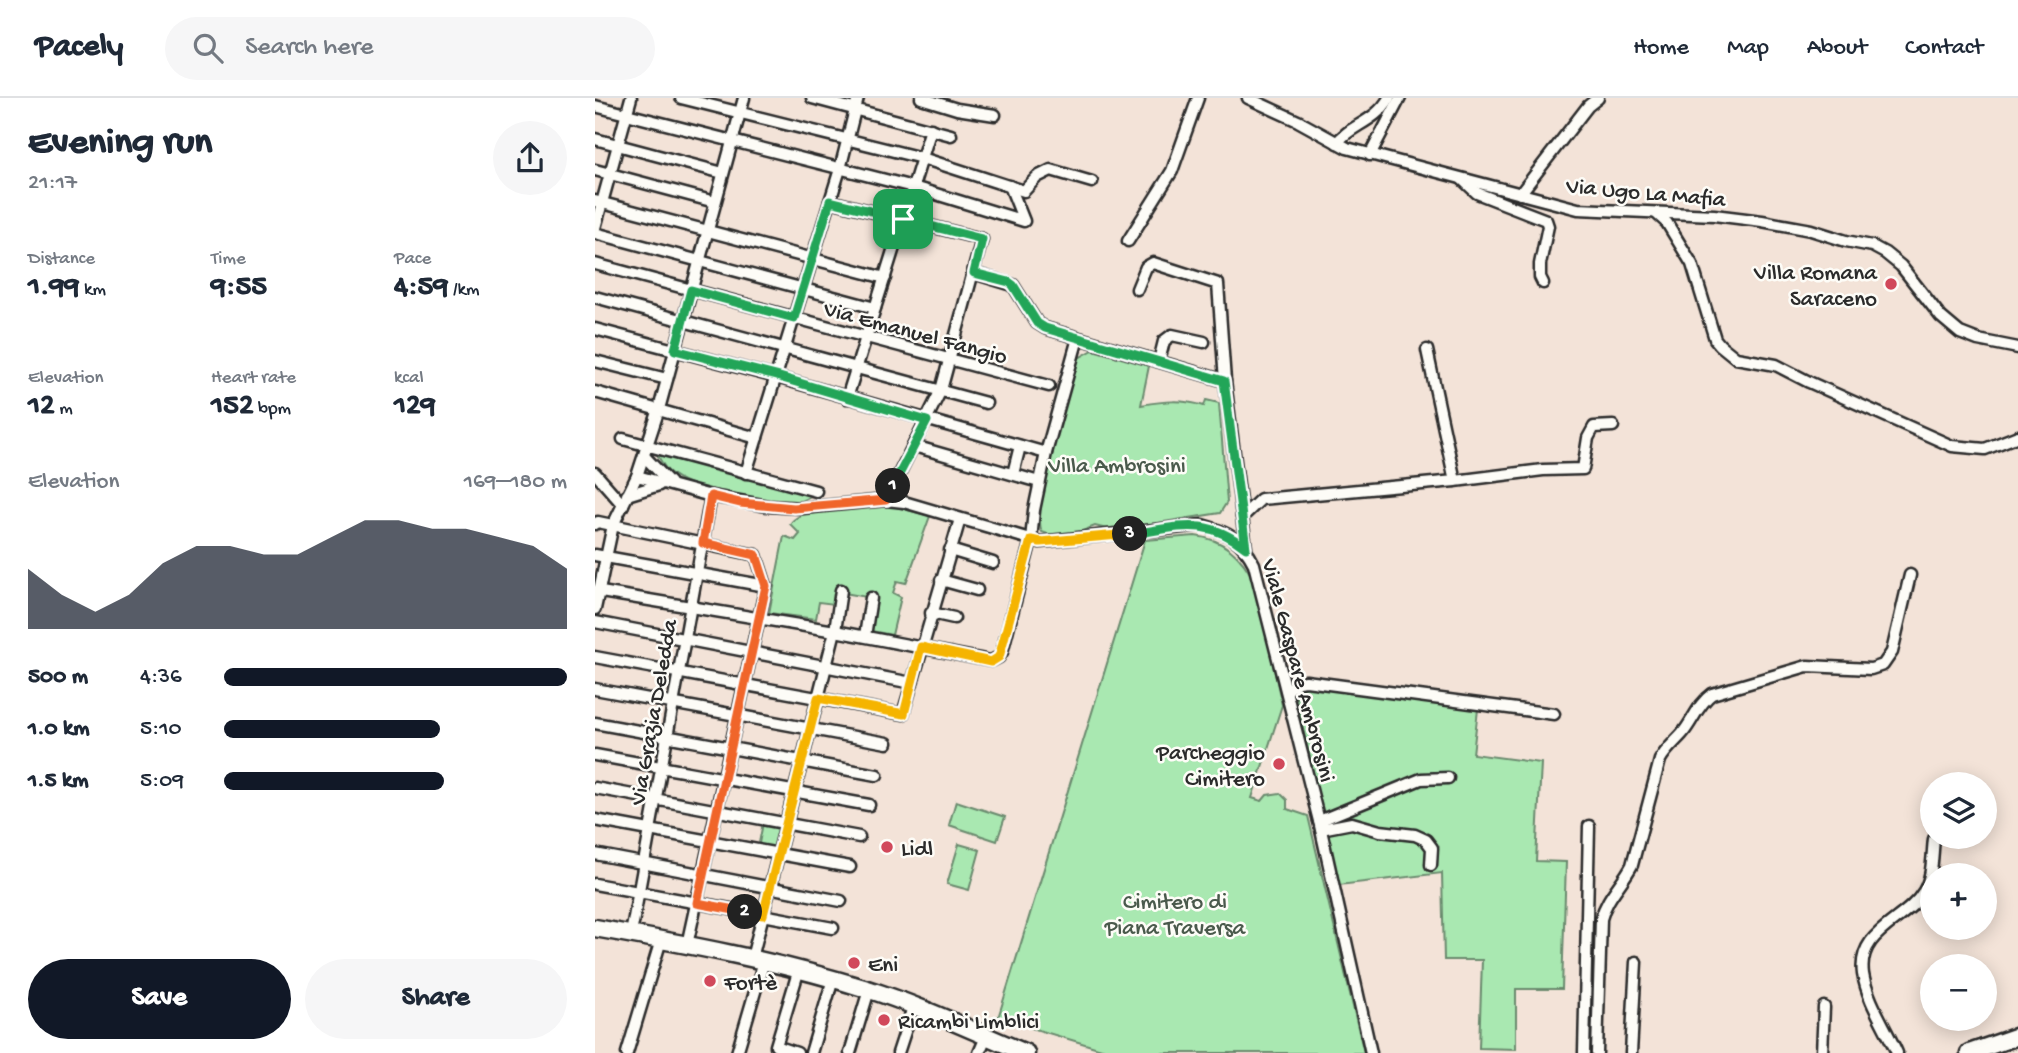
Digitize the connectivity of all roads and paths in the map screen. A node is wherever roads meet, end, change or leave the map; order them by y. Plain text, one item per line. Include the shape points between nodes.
1 (631, 98) edge
2 (681, 98) edge
3 (744, 98) edge
4 (812, 98) edge
5 (858, 98) edge
6 (921, 98) edge
7 (1198, 98) edge
8 (1248, 98) edge
9 (1389, 98) edge
10 (1400, 98) edge
11 (1598, 98) edge
12 (595, 106) edge
13 (855, 109) junction
14 (740, 113) junction
15 (995, 114) dead end
16 (626, 115) junction
17 (931, 129) junction
18 (951, 135) dead end
19 (595, 139) edge
20 (848, 139) junction
21 (732, 142) junction
22 (1337, 144) junction
23 (618, 145) junction
24 (1370, 155) junction
25 (922, 158) junction
26 (840, 169) junction
27 (595, 170) edge
28 (723, 173) junction
29 (610, 174) junction
30 (1462, 179) junction
31 (1092, 182) dead end
32 (1010, 186) junction
33 (913, 187) junction
34 (1520, 194) junction
35 (830, 201) junction
36 (599, 202) edge
37 (715, 202) junction
38 (1656, 213) junction
39 (903, 219) junction
40 (595, 230) edge
41 (708, 231) junction
42 (1128, 241) dead end
43 (812, 259) junction
44 (699, 260) junction
45 (595, 264) edge
46 (974, 273) junction
47 (885, 278) junction
48 (1543, 283) dead end
49 (803, 288) junction
50 (1137, 289) dead end
51 (691, 290) junction
52 (595, 297) edge
53 (875, 308) junction
54 (794, 318) junction
55 (683, 320) junction
56 (595, 329) edge
57 (866, 338) junction
58 (1078, 338) junction
59 (1205, 342) dead end
60 (785, 347) junction
61 (2018, 348) edge
62 (675, 350) junction
63 (1427, 351) dead end
64 (595, 361) edge
65 (950, 361) junction
66 (1159, 361) junction
67 (857, 367) junction
68 (776, 376) junction
69 (667, 379) junction
70 (1224, 381) junction
71 (1049, 386) dead end
72 (941, 390) junction
73 (595, 392) edge
74 (847, 397) junction
75 (986, 402) dead end
76 (659, 409) junction
77 (927, 421) junction
78 (1613, 426) dead end
79 (2018, 436) edge
80 (757, 438) junction
81 (623, 439) dead end
82 (648, 445) junction
83 (914, 446) junction
84 (1020, 446) junction
85 (1046, 453) junction
86 (644, 456) junction
87 (638, 472) junction
88 (595, 473) edge
89 (746, 473) junction
90 (1013, 474) junction
91 (1455, 481) junction
92 (1039, 482) junction
93 (670, 484) junction
94 (816, 491) dead end
95 (711, 496) junction
96 (625, 500) junction
97 (886, 500) junction
98 (1242, 517) junction
99 (960, 519) junction
100 (596, 521) edge
101 (613, 525) junction
102 (1031, 540) junction
103 (703, 543) junction
104 (1246, 548) junction
105 (950, 550) junction
106 (601, 556) edge
107 (993, 564) dead end
108 (697, 573) junction
109 (1910, 575) dead end
110 (941, 580) junction
111 (766, 586) junction
112 (841, 590) dead end
113 (977, 590) dead end
114 (597, 591) edge
115 (871, 598) dead end
116 (691, 608) junction
117 (595, 609) edge
118 (932, 613) junction
119 (759, 618) junction
120 (954, 618) dead end
121 (595, 622) edge
122 (835, 631) junction
123 (865, 636) junction
124 (685, 640) junction
125 (921, 647) junction
126 (752, 653) junction
127 (595, 657) edge
128 (825, 667) junction
129 (679, 672) junction
130 (912, 683) junction
131 (745, 684) junction
132 (595, 689) edge
133 (1287, 691) junction
134 (818, 698) junction
135 (673, 703) junction
136 (1554, 714) dead end
137 (738, 715) junction
138 (595, 723) edge
139 (810, 729) junction
140 (667, 736) junction
141 (887, 743) dead end
142 (731, 748) junction
143 (595, 755) edge
144 (802, 761) junction
145 (661, 767) junction
146 (877, 775) dead end
147 (724, 778) junction
148 (1448, 778) dead end
149 (595, 788) edge
150 (794, 791) junction
151 (655, 799) junction
152 (869, 805) dead end
153 (717, 810) junction
154 (595, 820) edge
155 (786, 824) junction
156 (1320, 825) junction
157 (1589, 826) dead end
158 (650, 830) junction
159 (859, 837) dead end
160 (710, 841) junction
161 (1933, 849) edge
162 (595, 854) edge
163 (779, 854) junction
164 (644, 863) junction
165 (1431, 865) dead end
166 (851, 867) dead end
167 (703, 874) junction
168 (595, 884) edge
169 (770, 887) junction
170 (638, 892) junction
171 (841, 901) dead end
172 (697, 903) junction
173 (763, 915) junction
174 (595, 928) edge
175 (833, 928) dead end
176 (631, 934) junction
177 (661, 940) junction
178 (687, 945) junction
179 (758, 960) junction
180 (1636, 962) dead end
181 (799, 970) junction
182 (833, 979) junction
183 (869, 990) junction
184 (913, 1007) junction
185 (1824, 1007) dead end
186 (2018, 1036) edge
187 (986, 1037) junction
188 (1021, 1052) edge
189 (627, 1053) edge
190 (737, 1053) edge
191 (797, 1053) edge
192 (811, 1053) edge
193 (850, 1053) edge
194 (898, 1053) edge
195 (979, 1053) edge
196 (1371, 1053) edge
197 (1584, 1053) edge
198 (1597, 1053) edge
199 (1631, 1053) edge
200 (1822, 1053) edge
201 (1897, 1053) edge
202 (1969, 1053) edge

1 - 16 street
2 - 14 street
3 - 14 street
4 - 13 street
5 - 13 street
6 - 15 street
7 - 42 street via 1172,171
8 - 22 street, Via Ugo La Mafia
9 - 22 street via 1371,119
10 - 24 street
11 - 34 street
12 - 16 street
13 - 17 street
13 - 20 street
14 - 20 street
14 - 21 street
16 - 21 street
16 - 23 street
17 - 18 street
17 - 25 street
19 - 23 street
20 - 25 street
20 - 26 street
21 - 26 street
21 - 28 street
22 - 24 street, Via Ugo La Mafia
23 - 28 street
23 - 29 street
24 - 30 street, Via Ugo La Mafia
25 - 32 street
25 - 33 street
26 - 33 street
26 - 35 street
27 - 29 street
28 - 37 street
29 - 36 street
29 - 37 street
30 - 34 street, Via Ugo La Mafia
30 - 48 street via 1477,193 1546,220 1539,271
31 - 32 street via 1051,170 1024,191
32 - 33 street via 1024,221
33 - 39 street
34 - 38 street, Via Ugo La Mafia via 1578,209
35 - 39 street
35 - 43 street
36 - 40 street
36 - 41 street
37 - 41 street
38 - 61 street, Via Ugo La Mafia via 1762,221 1872,246 1901,266 1951,327 1978,340
38 - 79 street via 1692,264 1715,339 1736,358 1786,369 1952,446 1985,449
39 - 46 street via 982,239
39 - 47 street
40 - 44 street
41 - 43 street
41 - 44 street
43 - 47 street
43 - 49 street
44 - 49 street
44 - 51 street
45 - 51 street, Via Emanuel Fangio
46 - 58 street via 1009,282 1037,323
46 - 65 street
47 - 53 street
49 - 53 street
49 - 54 street
50 - 70 street via 1146,267 1153,263 1218,284
51 - 54 street, Via Emanuel Fangio
51 - 55 street
52 - 55 street
53 - 57 street
54 - 57 street, Via Emanuel Fangio
54 - 60 street
55 - 60 street
55 - 62 street
56 - 62 street
57 - 65 street, Via Emanuel Fangio
57 - 67 street
58 - 66 street
58 - 85 street
59 - 66 street via 1172,335 1164,341
60 - 67 street
60 - 68 street
62 - 68 street
62 - 69 street
63 - 91 street
64 - 69 street
65 - 71 street, Via Emanuel Fangio
65 - 72 street
66 - 70 street
67 - 72 street
67 - 74 street
68 - 74 street
68 - 80 street
69 - 76 street
70 - 98 street
72 - 75 street
72 - 77 street
73 - 76 street
74 - 77 street
76 - 80 street
76 - 82 street
77 - 83 street
77 - 84 street
78 - 91 street via 1594,427 1583,469
80 - 89 street
81 - 82 street
82 - 86 street
82 - 89 street
83 - 90 street
83 - 97 street
84 - 85 street
84 - 90 street
85 - 92 street
86 - 87 street
86 - 93 street
87 - 93 street, Viale Gaspare Ambrosini
87 - 96 street
88 - 96 street
89 - 94 street
90 - 92 street
91 - 98 street via 1261,499
92 - 102 street
93 - 95 street, Viale Gaspare Ambrosini
93 - 96 street, Viale Gaspare Ambrosini via 648,488
95 - 97 street, Viale Gaspare Ambrosini via 794,508
95 - 103 street, Via Grazia Deledda
96 - 101 street
97 - 99 street, Viale Gaspare Ambrosini
98 - 104 street
99 - 102 street, Viale Gaspare Ambrosini
99 - 105 street
100 - 101 street
101 - 103 street
101 - 106 street
102 - 104 street, Viale Gaspare Ambrosini via 1095,538 1202,525 1226,533
102 - 125 street via 999,657 991,662
103 - 108 street, Via Grazia Deledda
103 - 111 street via 756,555
104 - 133 street, Viale Gaspare Ambrosini
105 - 107 street
105 - 110 street
106 - 108 street
106 - 114 street
108 - 111 street
108 - 116 street, Via Grazia Deledda
109 - 198 street via 1892,652 1883,665 1871,669 1807,666 1712,694 1665,751 1632,865 1601,919
110 - 113 street
110 - 118 street
111 - 119 street
112 - 122 street
114 - 116 street
114 - 117 street
115 - 123 street
116 - 119 street
116 - 124 street, Via Grazia Deledda
118 - 120 street
118 - 125 street
119 - 122 street
119 - 126 street
121 - 124 street
122 - 123 street
122 - 128 street
123 - 125 street
124 - 126 street
124 - 129 street, Via Grazia Deledda
125 - 130 street
126 - 128 street
126 - 131 street
127 - 129 street
128 - 130 street
128 - 134 street
129 - 131 street
129 - 135 street, Via Grazia Deledda
130 - 134 street via 904,714
131 - 134 street
131 - 137 street
132 - 135 street
133 - 136 street via 1306,681
133 - 156 street, Viale Gaspare Ambrosini
134 - 139 street
135 - 137 street
135 - 140 street, Via Grazia Deledda
137 - 139 street
137 - 142 street
138 - 140 street
139 - 141 street
139 - 144 street
140 - 142 street
140 - 145 street, Via Grazia Deledda
142 - 144 street
142 - 147 street
143 - 145 street
144 - 146 street
144 - 150 street
145 - 147 street
145 - 151 street, Via Grazia Deledda
147 - 150 street
147 - 153 street
148 - 156 street via 1420,779
149 - 151 street
150 - 152 street
150 - 155 street
151 - 153 street
151 - 158 street, Via Grazia Deledda
153 - 155 street
153 - 160 street
154 - 158 street
155 - 159 street
155 - 163 street
156 - 165 street via 1352,823 1421,837 1432,848
156 - 196 street, Viale Gaspare Ambrosini
157 - 197 street
158 - 160 street
158 - 164 street, Via Grazia Deledda
160 - 163 street
160 - 167 street
161 - 201 street via 1930,878 1922,895 1875,934 1863,960 1867,992
162 - 164 street
163 - 166 street
163 - 169 street
164 - 167 street
164 - 170 street, Via Grazia Deledda
167 - 169 street
167 - 172 street
168 - 170 street
169 - 171 street
169 - 173 street
170 - 172 street
170 - 176 street, Via Grazia Deledda
172 - 173 street
172 - 178 street
173 - 175 street
173 - 179 street
174 - 176 main road
176 - 177 main road
177 - 178 main road
177 - 189 street
178 - 179 main road
179 - 181 main road
179 - 190 street
180 - 199 street
181 - 182 main road
181 - 191 street via 776,1046
182 - 183 main road
182 - 192 street
183 - 184 main road
183 - 193 street
184 - 187 main road
184 - 194 street
185 - 200 street
186 - 202 main road
187 - 188 main road
187 - 195 street

